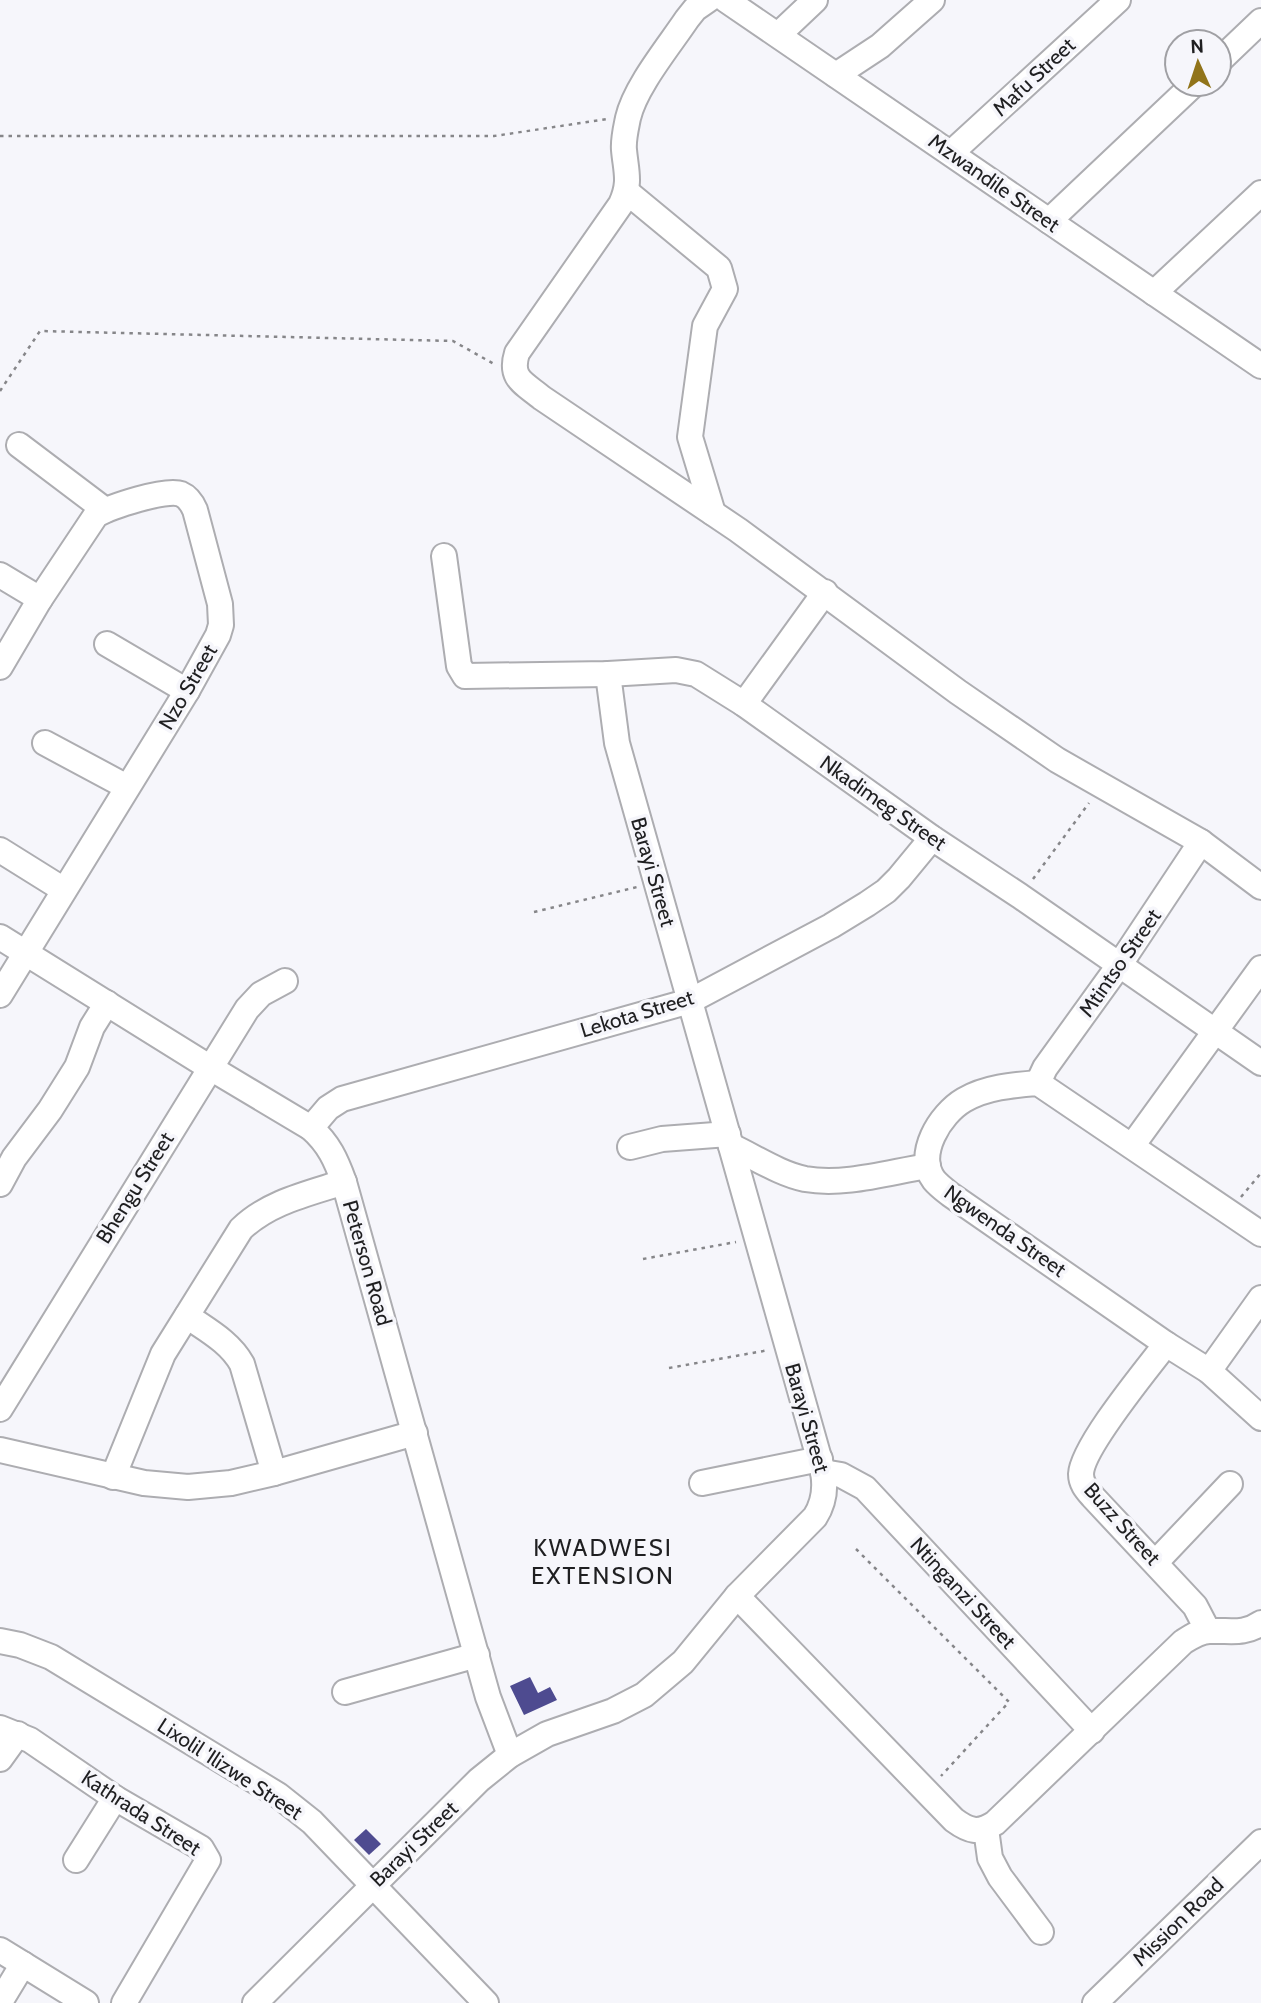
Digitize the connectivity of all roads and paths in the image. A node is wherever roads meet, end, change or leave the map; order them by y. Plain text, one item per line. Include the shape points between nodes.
1 (708, 0) edge
2 (726, 0) edge
3 (814, 0) edge
4 (932, 0) edge
5 (1118, 0) edge
6 (1261, 21) edge
7 (778, 35) junction
8 (1233, 48) edge
9 (836, 75) junction
10 (1179, 98) edge
11 (628, 116) junction
12 (0, 136) edge
13 (951, 153) junction
14 (627, 192) junction
15 (1261, 193) edge
16 (1049, 221) junction
17 (1154, 293) junction
18 (1256, 355) edge
19 (516, 376) junction
20 (1, 391) edge
21 (19, 445) dead end
22 (105, 510) junction
23 (713, 513) junction
24 (444, 556) dead end
25 (0, 575) edge
26 (825, 592) junction
27 (40, 599) junction
28 (107, 644) dead end
29 (0, 667) edge
30 (608, 674) junction
31 (187, 691) junction
32 (744, 704) junction
33 (45, 743) dead end
34 (1102, 784) junction
35 (127, 786) junction
36 (932, 838) junction
37 (1201, 842) junction
38 (0, 850) edge
39 (655, 883) junction
40 (1261, 887) edge
41 (64, 890) junction
42 (1020, 896) junction
43 (534, 912) dead end
44 (0, 937) edge
45 (26, 952) junction
46 (1120, 964) junction
47 (1261, 968) edge
48 (285, 981) dead end
49 (0, 995) edge
50 (690, 1001) junction
51 (107, 1003) junction
52 (1217, 1031) junction
53 (1261, 1063) edge
54 (209, 1068) junction
55 (1038, 1083) junction
56 (311, 1128) junction
57 (730, 1140) junction
58 (1132, 1146) junction
59 (630, 1147) dead end
60 (928, 1166) junction
61 (1261, 1172) edge
62 (344, 1182) junction
63 (0, 1184) edge
64 (1229, 1213) junction
65 (1261, 1234) edge
66 (757, 1238) junction
67 (643, 1259) dead end
68 (1261, 1298) edge
69 (187, 1316) junction
70 (1166, 1344) junction
71 (787, 1347) junction
72 (668, 1368) dead end
73 (1209, 1371) junction
74 (0, 1409) edge
75 (1261, 1418) edge
76 (415, 1433) junction
77 (0, 1450) edge
78 (822, 1465) junction
79 (274, 1473) junction
80 (113, 1477) junction
81 (702, 1483) dead end
82 (1230, 1484) dead end
83 (856, 1549) dead end
84 (1156, 1562) junction
85 (737, 1596) junction
86 (1261, 1623) edge
87 (1208, 1630) junction
88 (0, 1641) edge
89 (477, 1655) junction
90 (345, 1692) dead end
91 (9, 1731) edge
92 (1092, 1731) junction
93 (510, 1755) junction
94 (0, 1759) edge
95 (927, 1791) junction
96 (116, 1798) junction
97 (986, 1829) junction
98 (1261, 1842) edge
99 (76, 1860) dead end
100 (372, 1885) junction
101 (1041, 1932) dead end
102 (0, 1950) edge
103 (23, 1965) junction
104 (1101, 2001) edge
105 (0, 2002) edge
106 (86, 2003) edge
107 (124, 2003) edge
108 (254, 2003) edge
109 (486, 2003) edge

1 - 11 street via 687,19 637,94
2 - 7 street, Mzwandile Street
3 - 7 street
4 - 9 street via 880,46
5 - 13 street, Mafu Street
6 - 8 street
7 - 9 street, Mzwandile Street
9 - 13 street, Mzwandile Street
10 - 16 street
11 - 12 path via 494,136
11 - 14 street via 624,148
13 - 16 street, Mzwandile Street
14 - 19 street via 517,353
14 - 23 street via 719,268 725,289 705,326 690,437
15 - 17 street
16 - 17 street, Mzwandile Street
17 - 18 street, Mzwandile Street
19 - 20 path via 453,341 40,331
19 - 23 street via 541,398
21 - 22 street
22 - 27 street via 91,521
22 - 31 street, Nzo Street via 173,492 187,497 195,510 221,614 218,635
23 - 26 street
24 - 30 street, Nkadimeg Street via 459,666 466,676
25 - 27 street
26 - 32 street
26 - 34 street via 991,715
27 - 29 street
28 - 31 street
30 - 32 street, Nkadimeg Street via 686,671
30 - 39 street, Barayi Street via 617,743
31 - 35 street, Nzo Street
32 - 36 street, Nkadimeg Street
33 - 35 street
34 - 37 street
34 - 42 path
35 - 41 street, Nzo Street
36 - 42 street, Nkadimeg Street
36 - 50 street, Lekota Street via 899,878 876,897
37 - 40 street
37 - 46 street, Mtintso Street
38 - 41 street
39 - 43 path
39 - 50 street, Barayi Street
41 - 45 street, Nzo Street
42 - 46 street, Nkadimeg Street
44 - 45 street, Peterson Road
45 - 49 street, Nzo Street
45 - 51 street, Peterson Road
46 - 52 street, Nkadimeg Street
46 - 55 street, Mtintso Street
47 - 52 street
48 - 54 street, Bhengu Street via 253,1001
50 - 56 street, Lekota Street via 342,1099
50 - 57 street, Barayi Street
51 - 54 street, Peterson Road
51 - 63 street via 77,1067
52 - 53 street, Nkadimeg Street
52 - 58 street
54 - 56 street, Peterson Road
54 - 74 street, Bhengu Street
55 - 58 street
55 - 60 street, Ngwenda Street via 1006,1086 962,1101 933,1135
56 - 62 street, Peterson Road via 334,1154
57 - 59 street via 662,1139
57 - 60 street via 789,1173 817,1180
57 - 66 street, Barayi Street
58 - 64 street
60 - 70 street, Ngwenda Street via 934,1180 951,1195
61 - 64 path
62 - 69 street via 269,1207 254,1217 241,1229
62 - 76 street, Peterson Road
64 - 65 street
66 - 67 path
66 - 71 street, Barayi Street
68 - 73 street
69 - 79 street via 236,1353
69 - 80 street via 154,1373
70 - 73 street, Ngwenda Street
70 - 84 street, Buzz Street via 1089,1450 1081,1471 1084,1487
71 - 72 path
71 - 78 street, Barayi Street
73 - 75 street, Ngwenda Street
76 - 79 street
76 - 89 street, Peterson Road
77 - 80 street
78 - 81 street
78 - 85 street, Barayi Street via 824,1494 815,1517
78 - 92 street, Ntinganzi Street via 865,1488
79 - 80 street via 188,1487
82 - 84 street
83 - 95 path via 1009,1702
84 - 87 street, Buzz Street via 1195,1606
85 - 93 street, Barayi Street via 683,1662 644,1695 547,1734
85 - 95 street
86 - 87 street via 1239,1632
87 - 92 street via 1183,1643
88 - 100 street, Lixolil 'Ilizwe Street via 51,1657 278,1795 312,1822
89 - 90 street
89 - 93 street, Peterson Road
91 - 94 street
91 - 96 street, Kathrada Street
92 - 97 street
93 - 100 street, Barayi Street
95 - 97 street via 961,1825 978,1832
96 - 99 street
96 - 107 street, Kathrada Street via 201,1848 208,1860
97 - 101 street via 990,1858 1000,1877
98 - 104 street, Mission Road
100 - 108 street, Barayi Street
100 - 109 street, Lixolil 'Ilizwe Street
102 - 103 street
103 - 105 street
103 - 106 street

